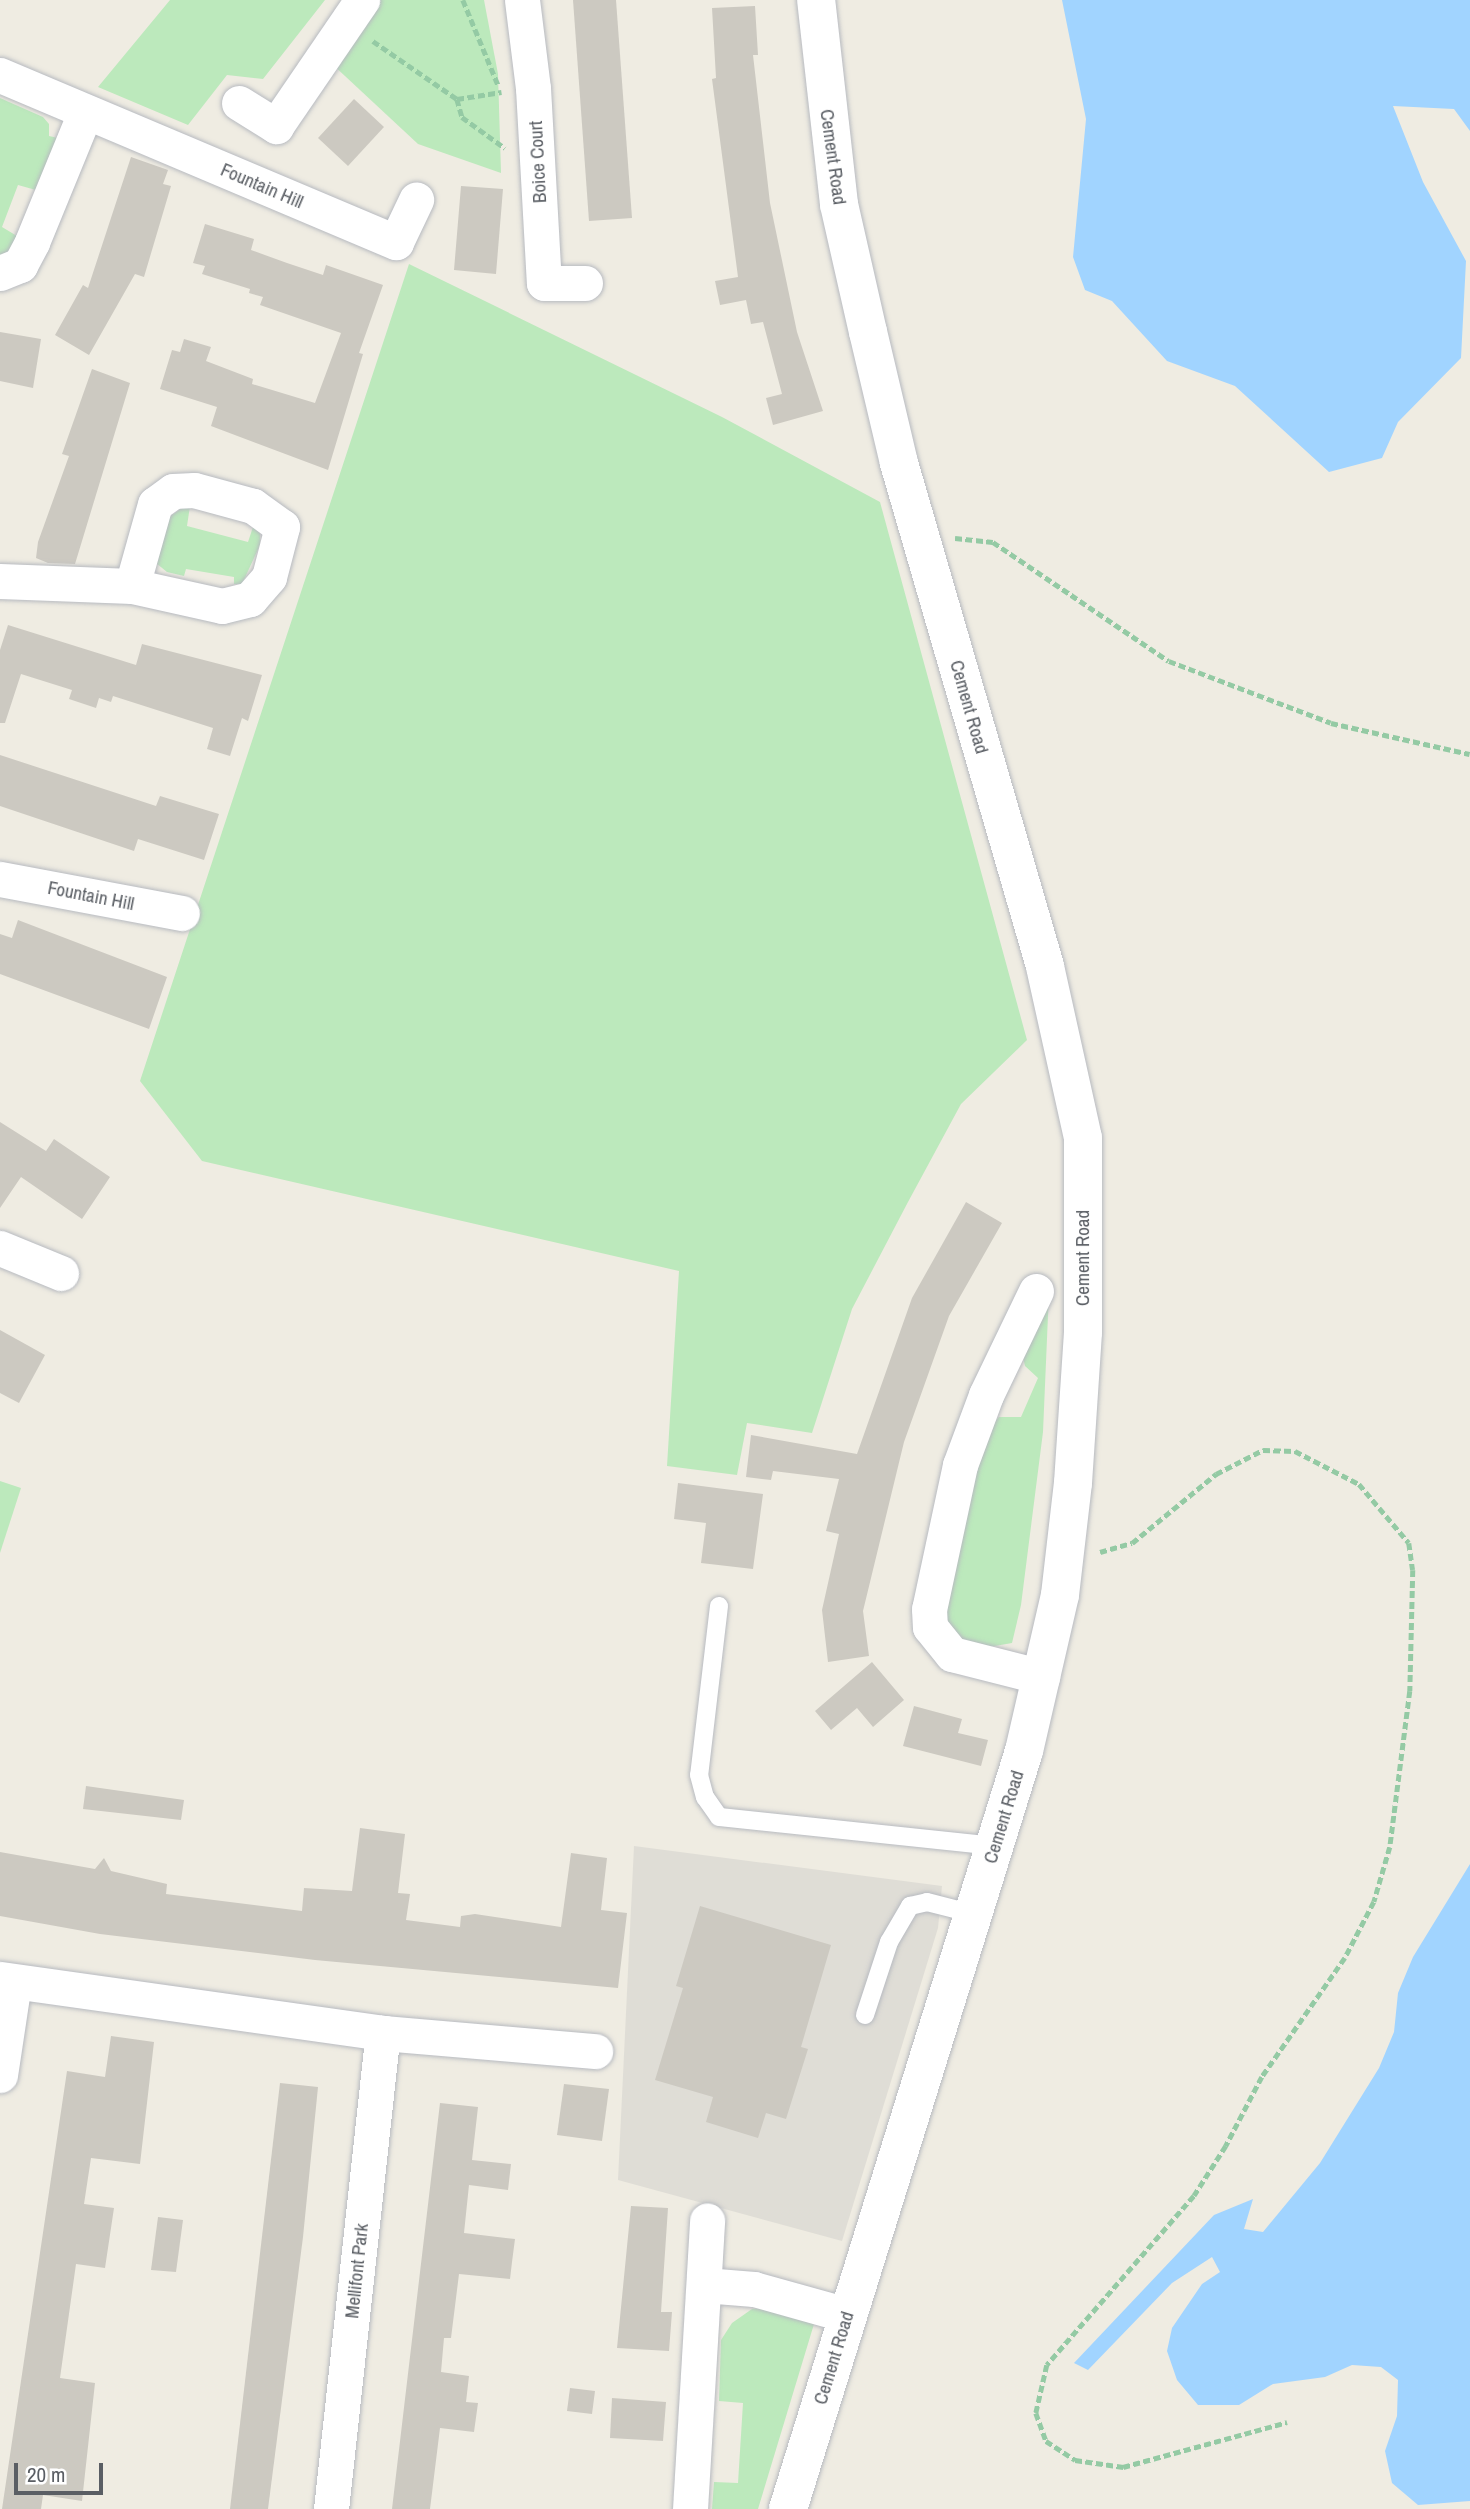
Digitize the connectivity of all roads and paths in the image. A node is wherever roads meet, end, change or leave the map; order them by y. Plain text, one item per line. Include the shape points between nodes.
1 (463, 0) edge
2 (522, 0) edge
3 (816, 0) edge
4 (354, 11) edge
5 (0, 75) edge
6 (517, 90) junction
7 (457, 99) junction
8 (239, 103) dead end
9 (85, 113) junction
10 (539, 173) junction
11 (415, 200) dead end
12 (0, 273) edge
13 (585, 284) dead end
14 (920, 535) junction
15 (0, 581) edge
16 (132, 586) dead end
17 (1470, 754) edge
18 (0, 878) edge
19 (182, 913) dead end
20 (0, 1248) edge
21 (61, 1273) dead end
22 (1036, 1291) dead end
23 (1064, 1557) junction
24 (719, 1606) dead end
25 (1042, 1677) junction
26 (995, 1846) junction
27 (974, 1914) junction
28 (7, 1981) edge
29 (864, 2015) dead end
30 (383, 2033) junction
31 (595, 2051) dead end
32 (0, 2075) edge
33 (707, 2221) dead end
34 (704, 2285) junction
35 (847, 2315) junction
36 (1287, 2422) dead end
37 (331, 2509) edge
38 (690, 2509) edge
39 (788, 2509) edge

1 - 6 path
2 - 6 street, Boice Court
3 - 14 street, Cement Road via 839,204
4 - 7 path
4 - 8 street via 276,126
5 - 9 street, Fountain Hill
6 - 7 path
6 - 10 street, Boice Court
7 - 10 path via 463,117
9 - 11 street, Fountain Hill via 396,242
9 - 12 street via 20,265
10 - 13 street, Boice Court via 544,283
14 - 17 path via 993,542 1169,661 1331,723
14 - 23 street, Cement Road via 1045,966 1083,1138 1083,1332
15 - 16 street
18 - 19 street, Fountain Hill
20 - 21 street
22 - 25 street via 986,1395 960,1465 929,1609 930,1627 953,1654
23 - 25 street, Cement Road
23 - 36 path via 1132,1543 1216,1474 1263,1450 1296,1451 1359,1484 1409,1543 1413,1570 1410,1691 1390,1847 1374,1902 1345,1958 1262,2077 1194,2196 1046,2365 1036,2413 1046,2441 1075,2460 1123,2467
24 - 26 lane via 699,1775 705,1797 719,1817
25 - 26 street, Cement Road
26 - 27 street, Cement Road
27 - 29 lane via 927,1902 910,1906 889,1942
27 - 35 street, Cement Road
28 - 30 street
28 - 32 street
30 - 31 street
30 - 37 street, Mellifont Park
33 - 34 street
34 - 35 street via 754,2289
34 - 38 street
35 - 39 street, Cement Road

